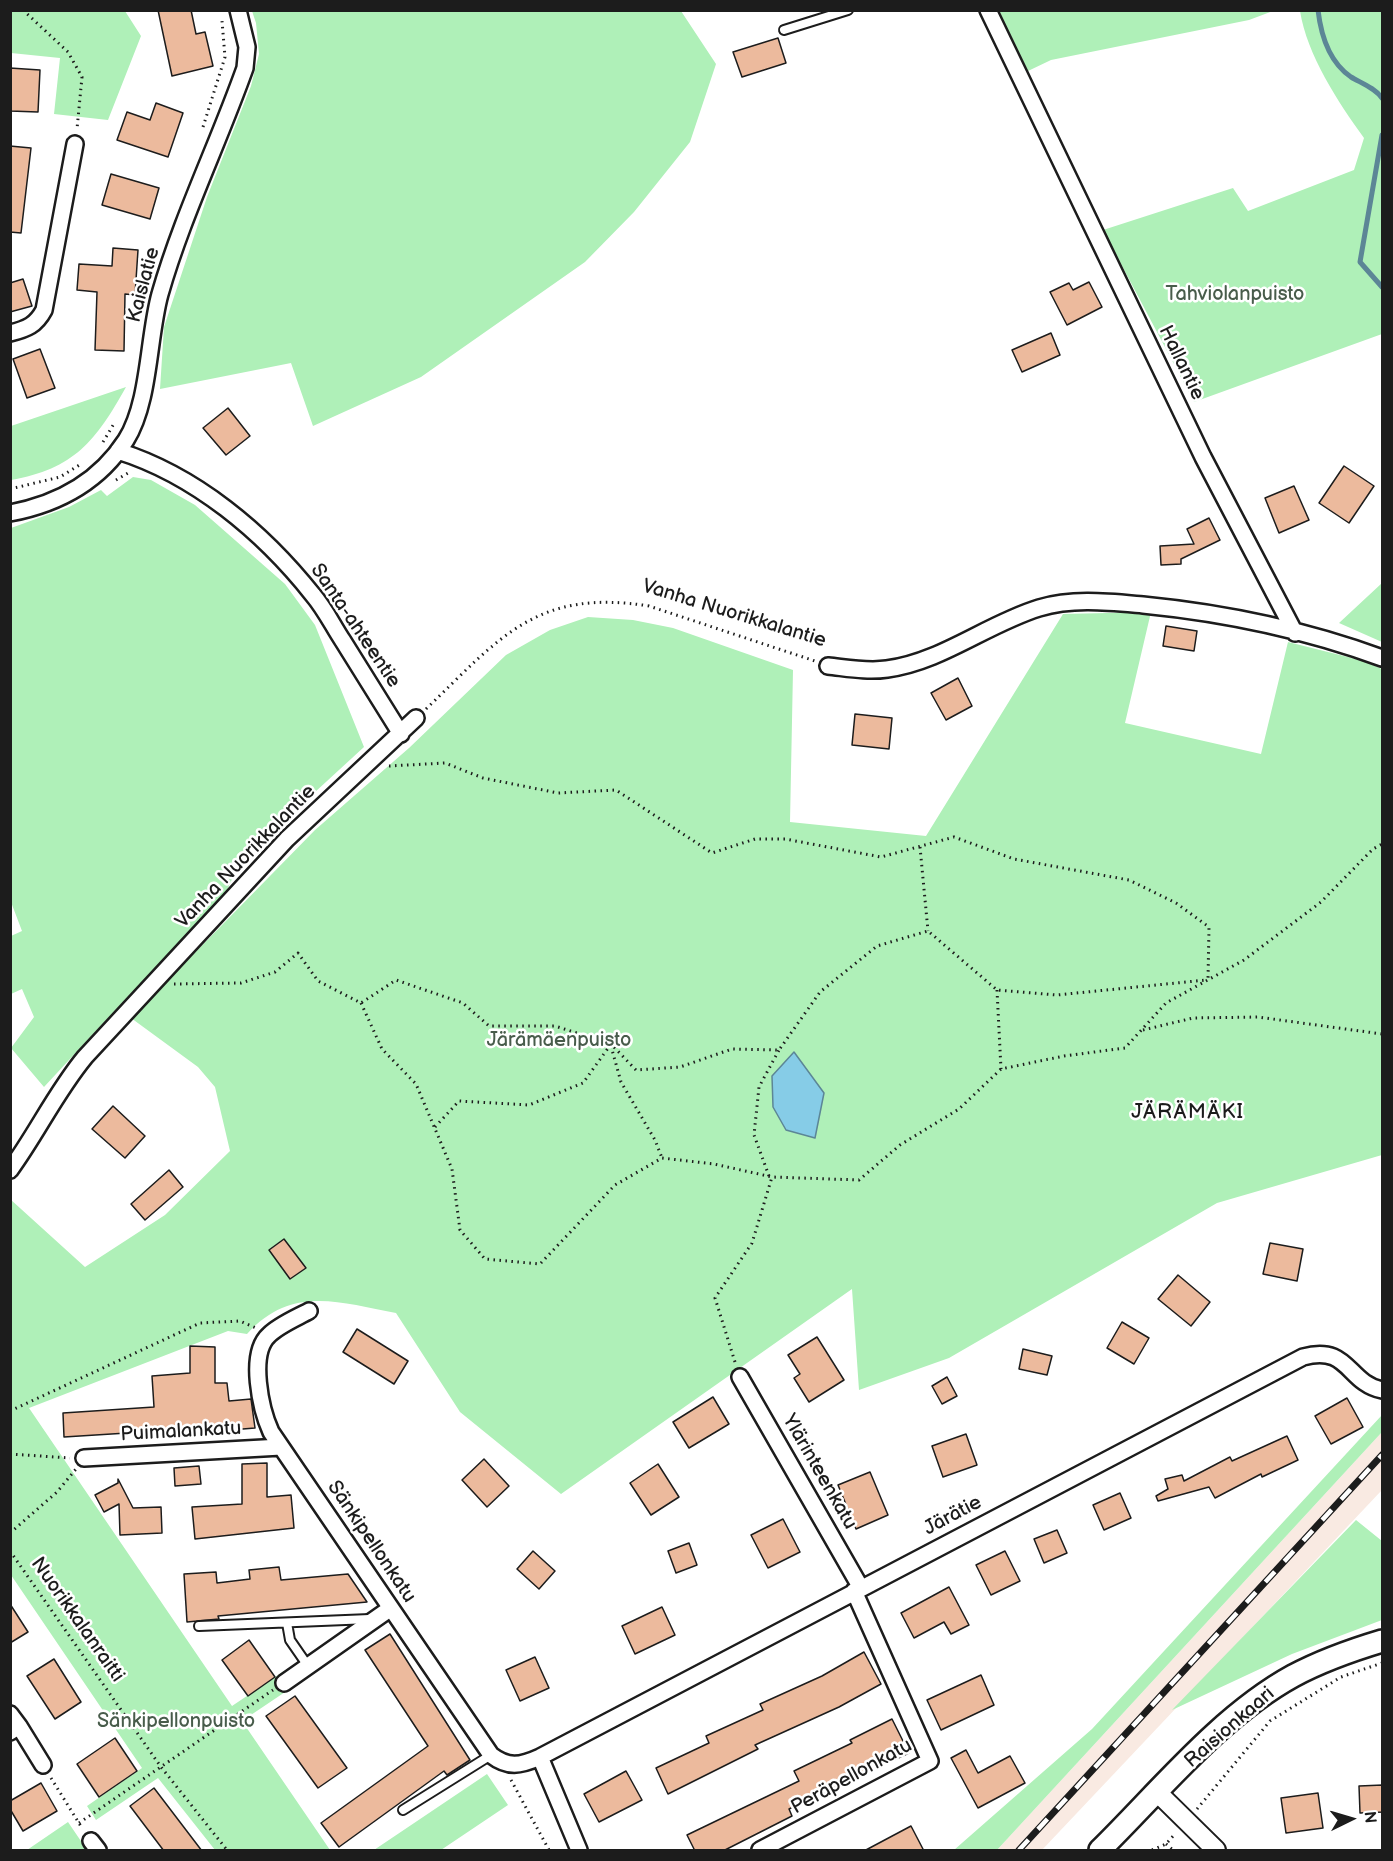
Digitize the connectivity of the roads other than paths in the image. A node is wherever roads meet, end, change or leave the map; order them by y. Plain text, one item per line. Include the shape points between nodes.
1 (238, 10) edge
2 (848, 10) edge
3 (988, 10) edge
4 (784, 30) dead end
5 (75, 144) road end
6 (10, 333) edge
7 (118, 451) junction
8 (10, 513) edge
9 (1295, 633) junction
10 (1383, 658) edge
11 (828, 666) road end
12 (416, 718) road end
13 (401, 734) junction
14 (10, 1170) edge
15 (309, 1311) dead end
16 (740, 1377) road end
17 (1383, 1390) edge
18 (281, 1447) junction
19 (84, 1458) road end
20 (858, 1590) junction
21 (391, 1608) junction
22 (375, 1619) junction
23 (287, 1623) junction
24 (199, 1626) dead end
25 (1383, 1641) edge
26 (308, 1666) junction
27 (284, 1683) road end
28 (13, 1724) edge
29 (540, 1758) junction
30 (496, 1759) junction
31 (43, 1765) road end
32 (1158, 1793) junction
33 (403, 1810) dead end
34 (579, 1851) edge
35 (760, 1851) edge
36 (1100, 1851) edge
37 (1216, 1851) edge

1 - 7 street, Kaislatie via 247,47 245,68 163,286 142,392 127,438
2 - 4 lane
3 - 9 street, Hallantie via 1203,457
5 - 6 street via 44,310 38,322
7 - 8 street, Kaislatie via 77,490 57,501
7 - 13 street, Santa-ahteentie via 147,460 185,480 274,550 315,597
9 - 10 street, Vanha Nuorikkalantie
9 - 11 street, Vanha Nuorikkalantie via 1219,614 1102,601 1074,602 1040,608 1008,620 909,664 863,670
12 - 13 street, Vanha Nuorikkalantie
13 - 14 street, Vanha Nuorikkalantie via 287,839 62,1085 35,1136
15 - 18 street, Sänkipellonkatu via 269,1334 260,1345 260,1399 271,1432
16 - 20 street, Ylärinteenkatu
17 - 20 street, Järätie via 1369,1387 1346,1362 1333,1356 1318,1353 1303,1358
18 - 19 street, Puimalankatu
18 - 21 street, Sänkipellonkatu
20 - 29 street, Järätie
20 - 35 street, Peräpellonkatu via 930,1761
21 - 22 street
21 - 30 street, Sänkipellonkatu
22 - 23 lane
22 - 26 street
23 - 24 lane
23 - 26 lane via 290,1640
25 - 32 main road, Raisionkaari via 1322,1662 1264,1695 1218,1732
26 - 27 street
28 - 31 street
29 - 30 street via 514,1766
29 - 34 street
30 - 33 lane
32 - 36 main road, Raisionkaari
32 - 37 street

